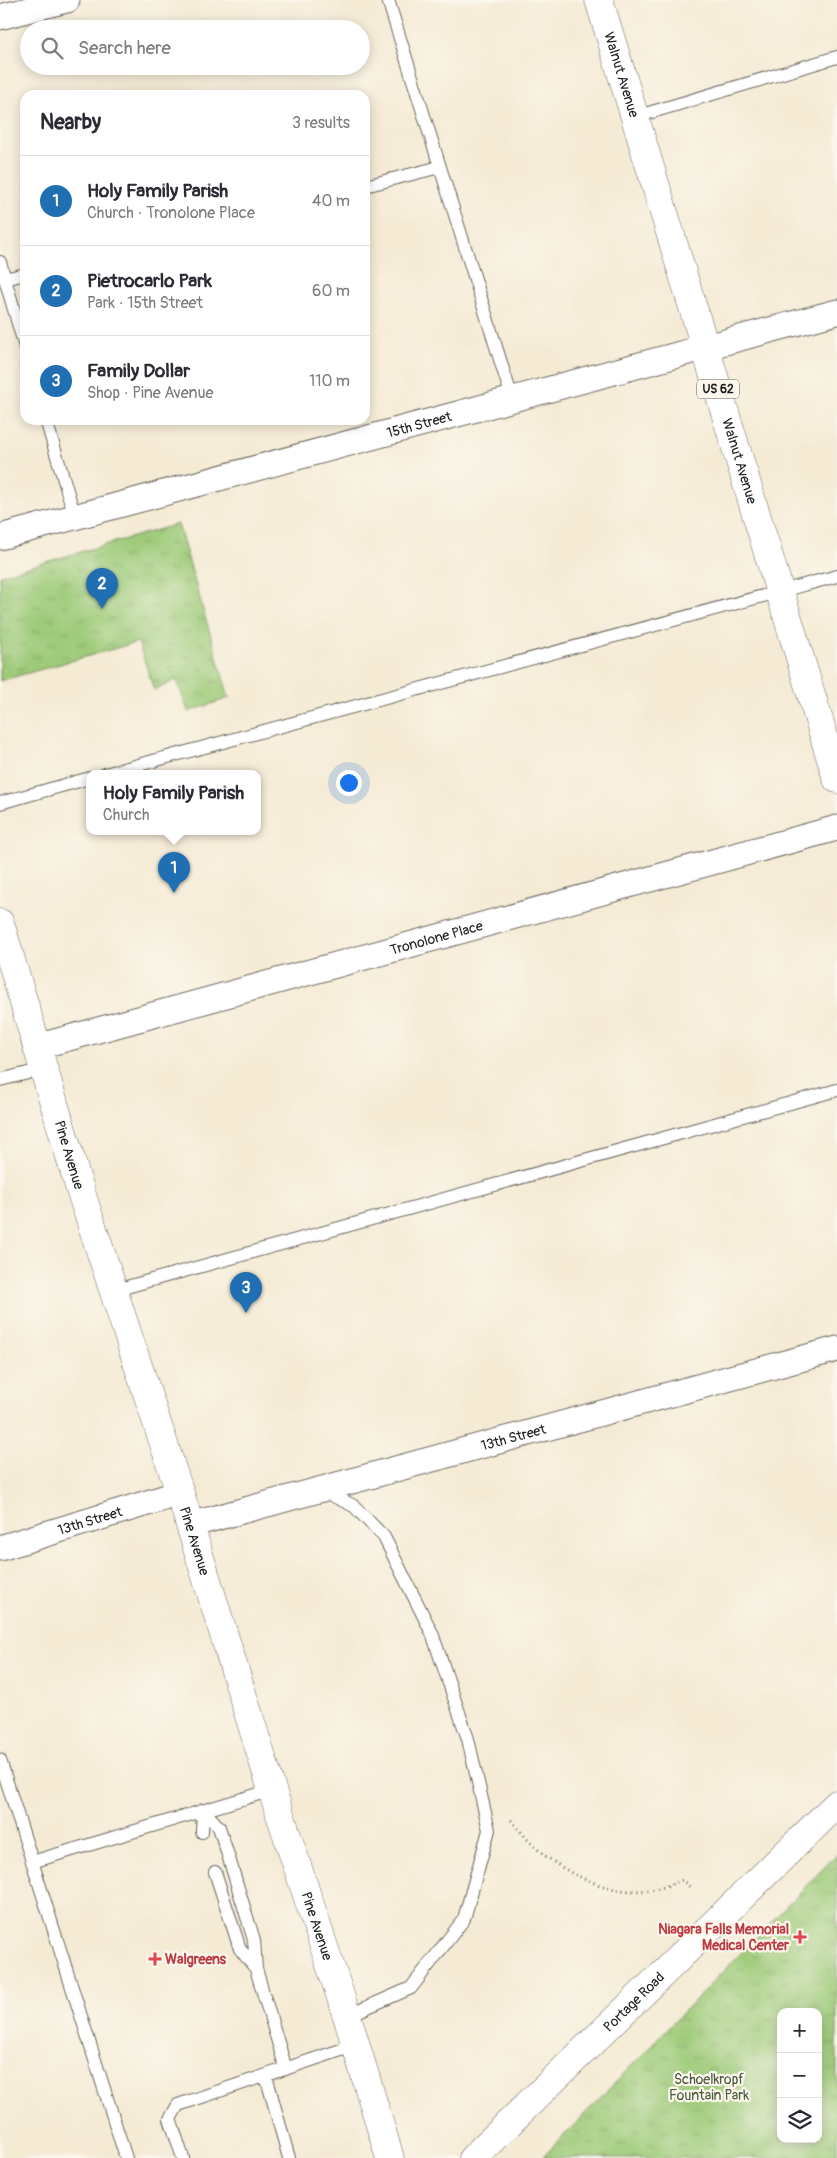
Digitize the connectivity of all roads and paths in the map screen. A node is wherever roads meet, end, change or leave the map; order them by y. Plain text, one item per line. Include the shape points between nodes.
1 (67, 0) edge
2 (388, 0) edge
3 (599, 0) edge
4 (0, 18) edge
5 (837, 58) edge
6 (635, 117) junction
7 (440, 166) junction
8 (370, 185) edge
9 (0, 262) edge
10 (20, 275) edge
11 (5, 279) junction
12 (837, 312) edge
13 (20, 331) edge
14 (705, 346) junction
15 (512, 398) junction
16 (48, 425) edge
17 (75, 516) junction
18 (0, 537) edge
19 (837, 576) edge
20 (780, 592) junction
21 (120, 770) edge
22 (86, 779) edge
23 (837, 779) edge
24 (0, 803) edge
25 (837, 828) edge
26 (0, 923) edge
27 (40, 1058) junction
28 (0, 1080) edge
29 (837, 1090) edge
30 (112, 1291) junction
31 (837, 1349) edge
32 (320, 1490) junction
33 (180, 1493) junction
34 (190, 1525) junction
35 (0, 1548) edge
36 (0, 1760) edge
37 (272, 1790) junction
38 (837, 1804) edge
39 (203, 1810) junction
40 (508, 1814) dead end
41 (202, 1832) dead end
42 (32, 1862) junction
43 (215, 1872) dead end
44 (690, 1887) dead end
45 (256, 1969) junction
46 (347, 2016) junction
47 (356, 2045) junction
48 (286, 2069) junction
49 (266, 2076) junction
50 (126, 2158) edge
51 (183, 2158) edge
52 (289, 2158) edge
53 (390, 2158) edge
54 (473, 2158) edge

1 - 4 street
2 - 7 lane
3 - 6 main road, Walnut Avenue / US 62
5 - 6 lane
6 - 14 main road, Walnut Avenue / US 62
7 - 8 lane
7 - 15 lane
9 - 11 lane
10 - 11 lane
11 - 13 lane
12 - 14 street, 15th Street
14 - 15 street, 15th Street
14 - 20 main road, Walnut Avenue / US 62
15 - 17 street, 15th Street
16 - 17 lane
17 - 18 street, 15th Street
19 - 20 lane
20 - 21 lane
20 - 23 main road, Walnut Avenue / US 62
22 - 24 lane
25 - 27 street, Tronolone Place
26 - 27 main road, Pine Avenue
27 - 28 lane
27 - 30 main road, Pine Avenue
29 - 30 lane
30 - 33 main road, Pine Avenue
31 - 32 street, 13th Street
32 - 34 street, 13th Street
32 - 46 lane via 354,1506 384,1537 432,1633 468,1739 489,1830 464,1919 411,1988
33 - 34 main road, Pine Avenue
33 - 35 street, 13th Street
34 - 37 main road, Pine Avenue
36 - 42 lane
37 - 39 lane
37 - 46 main road, Pine Avenue
38 - 54 main road, Portage Road
39 - 41 lane
39 - 42 lane
39 - 45 lane via 219,1827 254,1940
40 - 44 path via 531,1844 565,1869 592,1882 636,1892 682,1880
42 - 50 lane
43 - 45 lane via 240,1950
45 - 48 lane
46 - 47 main road, Pine Avenue
47 - 48 lane
47 - 53 main road, Pine Avenue
48 - 49 lane
49 - 51 lane via 178,2105 170,2119
49 - 52 lane

